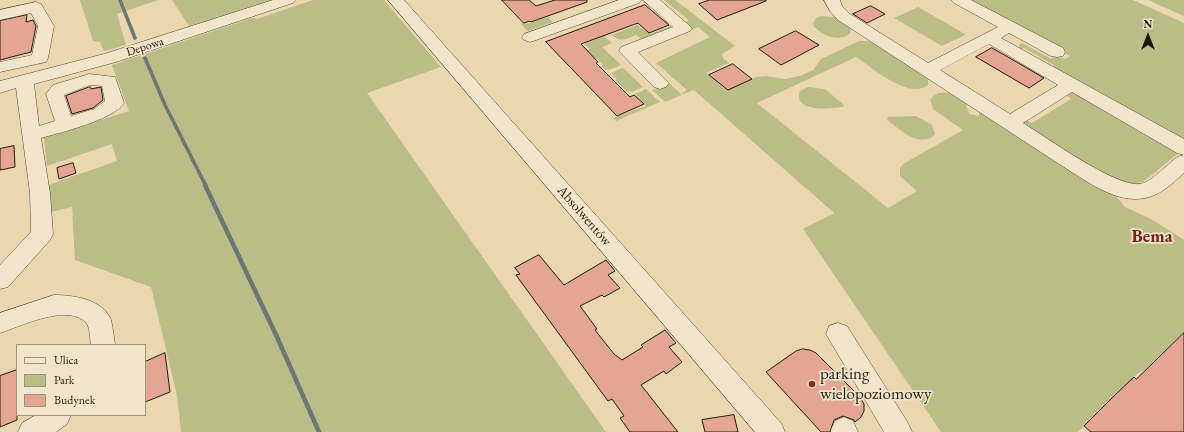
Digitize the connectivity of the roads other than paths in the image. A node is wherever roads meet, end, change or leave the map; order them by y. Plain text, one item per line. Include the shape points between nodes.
1 (288, 0) edge
2 (396, 0) edge
3 (634, 0) edge
4 (651, 0) edge
5 (832, 0) edge
6 (959, 0) edge
7 (33, 3) edge
8 (0, 15) edge
9 (1010, 27) junction
10 (684, 28) junction
11 (666, 36) junction
12 (530, 37) dead end
13 (989, 38) junction
14 (698, 39) dead end
15 (646, 43) junction
16 (679, 48) dead end
17 (1057, 52) dead end
18 (660, 57) dead end
19 (0, 67) edge
20 (927, 70) junction
21 (660, 83) dead end
22 (1072, 84) junction
23 (0, 87) edge
24 (25, 87) junction
25 (0, 98) edge
26 (1009, 123) junction
27 (65, 124) dead end
28 (31, 135) junction
29 (1184, 148) edge
30 (1182, 168) edge
31 (0, 280) edge
32 (0, 323) edge
33 (838, 334) dead end
34 (103, 344) edge
35 (57, 416) edge
36 (31, 432) edge
37 (772, 432) edge
38 (899, 432) edge

1 - 24 street, Depowa
2 - 37 street, Absolwentów
3 - 12 street
4 - 10 street
5 - 20 street via 835,8 844,17
6 - 9 street
7 - 8 street
7 - 19 street via 46,26 40,58
9 - 13 street
9 - 17 street
10 - 11 street
10 - 14 street
11 - 15 street
11 - 16 street
13 - 20 street
13 - 22 street
15 - 18 street
15 - 21 street via 627,51
20 - 26 street
22 - 26 street
22 - 29 street
23 - 24 street, Depowa
24 - 25 street
24 - 28 street
26 - 30 street via 1077,166 1120,189 1149,189
27 - 28 street
28 - 31 street via 40,193 42,234
32 - 34 street via 54,305 71,305 90,312 99,321
33 - 38 street
35 - 36 street

